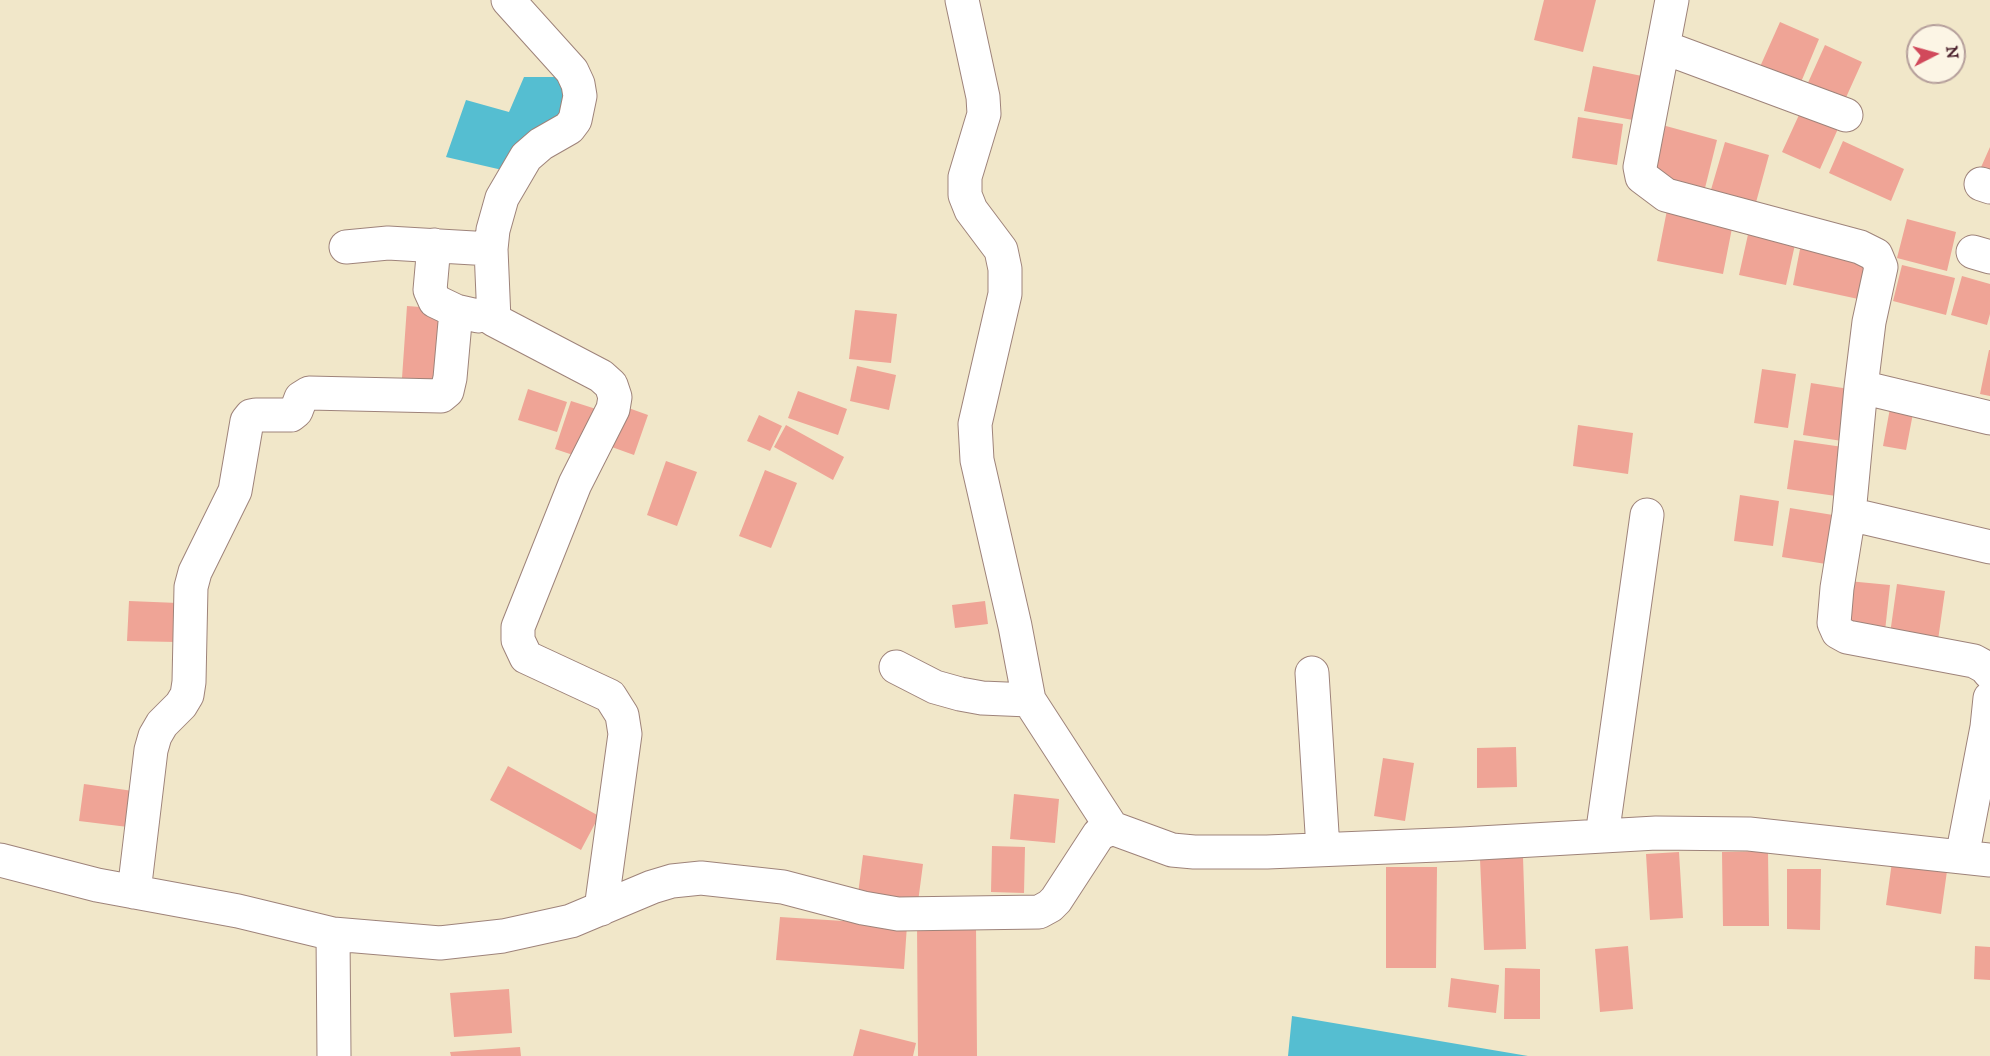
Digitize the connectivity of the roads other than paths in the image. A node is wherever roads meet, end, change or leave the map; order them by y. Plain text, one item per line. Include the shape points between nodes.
1 (508, 0) edge
2 (962, 0) edge
3 (1672, 0) edge
4 (1663, 47) junction
5 (1846, 115) dead end
6 (434, 245) junction
7 (346, 247) dead end
8 (491, 249) junction
9 (456, 311) junction
10 (494, 320) junction
11 (1861, 387) junction
12 (1990, 418) edge
13 (1849, 514) junction
14 (1647, 515) dead end
15 (1990, 547) edge
16 (897, 667) dead end
17 (1990, 673) edge
18 (1312, 674) dead end
19 (1990, 698) edge
20 (1029, 700) junction
21 (1112, 828) junction
22 (1602, 836) junction
23 (1323, 849) junction
24 (1976, 859) edge
25 (0, 860) edge
26 (134, 892) junction
27 (601, 909) junction
28 (333, 934) junction
29 (334, 1056) edge

1 - 8 street via 572,71 580,96 575,120 569,128 526,157 515,174 502,198
2 - 20 street via 984,114 965,177 965,195 971,210 1001,250 1005,269 1005,294 975,424 977,460
3 - 4 street
4 - 5 street
4 - 11 street via 1640,167 1642,177 1666,195 1860,247 1876,255 1881,267
6 - 7 street via 388,243
6 - 8 street
6 - 9 street via 430,290 440,304
8 - 10 street
9 - 10 street
9 - 26 street via 450,378 447,391 441,396 309,393 301,398 291,415 256,415 248,421 235,491 191,587 187,695 162,724 151,750
10 - 27 street via 601,376 611,385 615,397 614,408 575,484 518,627 518,640 526,657 610,696 622,715 625,734
11 - 12 street
11 - 13 street
13 - 15 street
13 - 17 street via 1835,612 1838,632 1847,637 1974,661
14 - 22 street
16 - 20 street via 935,687 960,694
18 - 23 street
19 - 24 street
20 - 21 street
21 - 23 street via 1172,850
21 - 27 street via 1099,834 1056,900 1039,912 898,914 783,887 701,878 652,887
22 - 23 street
22 - 24 street via 1749,834
25 - 26 street
26 - 28 street
27 - 28 street via 571,921 503,936 440,943
28 - 29 street

